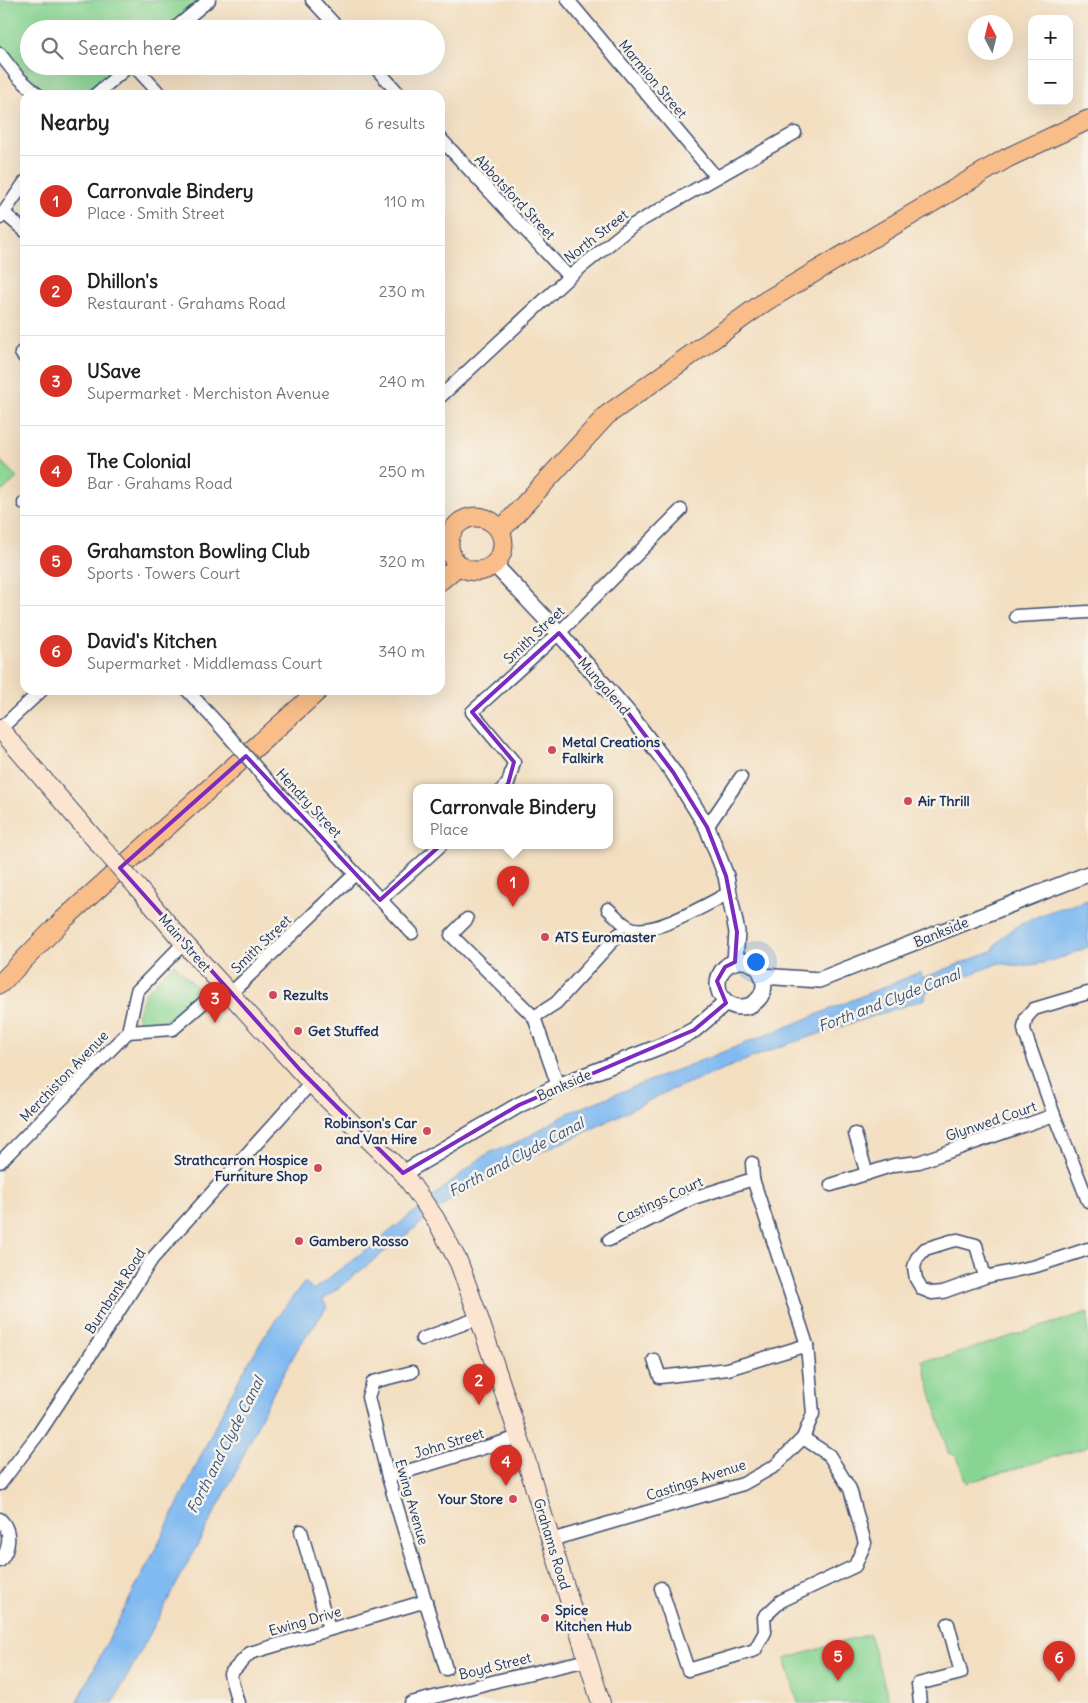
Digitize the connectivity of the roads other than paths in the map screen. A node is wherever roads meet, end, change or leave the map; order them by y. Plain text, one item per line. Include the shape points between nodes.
1 (209, 0) edge
2 (312, 0) edge
3 (568, 0) edge
4 (185, 20) edge
5 (331, 20) edge
6 (0, 54) edge
7 (118, 75) edge
8 (142, 75) edge
9 (382, 75) edge
10 (32, 90) edge
11 (101, 90) edge
12 (156, 90) edge
13 (396, 90) edge
14 (1088, 120) edge
15 (795, 133) dead end
16 (445, 143) edge
17 (716, 176) junction
18 (20, 189) edge
19 (2, 216) edge
20 (20, 228) edge
21 (568, 277) junction
22 (445, 392) edge
23 (681, 510) dead end
24 (500, 532) junction
25 (494, 564) junction
26 (458, 565) junction
27 (445, 577) edge
28 (1088, 612) edge
29 (1016, 616) dead end
30 (559, 633) junction
31 (37, 695) edge
32 (192, 695) edge
33 (313, 695) edge
34 (0, 729) edge
35 (742, 777) dead end
36 (508, 784) edge
37 (707, 827) junction
38 (437, 849) edge
39 (355, 874) junction
40 (1088, 874) edge
41 (729, 893) junction
42 (380, 900) junction
43 (608, 909) dead end
44 (467, 918) dead end
45 (412, 933) dead end
46 (619, 934) dead end
47 (184, 942) junction
48 (735, 962) junction
49 (762, 976) junction
50 (0, 984) edge
51 (227, 990) junction
52 (1088, 993) edge
53 (726, 1003) junction
54 (534, 1017) junction
55 (128, 1032) junction
56 (311, 1082) junction
57 (558, 1086) junction
58 (1054, 1115) junction
59 (855, 1134) dead end
60 (0, 1162) edge
61 (752, 1163) dead end
62 (403, 1173) junction
63 (867, 1174) junction
64 (753, 1179) junction
65 (831, 1185) dead end
66 (1088, 1201) edge
67 (435, 1218) joint
68 (609, 1240) dead end
69 (1088, 1249) edge
70 (985, 1278) junction
71 (479, 1318) junction
72 (422, 1338) dead end
73 (807, 1345) junction
74 (654, 1360) dead end
75 (412, 1372) dead end
76 (519, 1437) junction
77 (803, 1438) junction
78 (388, 1477) junction
79 (0, 1484) edge
80 (0, 1519) edge
81 (302, 1531) dead end
82 (551, 1540) junction
83 (0, 1561) edge
84 (661, 1588) dead end
85 (426, 1601) junction
86 (948, 1624) dead end
87 (329, 1629) junction
88 (588, 1660) junction
89 (446, 1669) dead end
90 (238, 1703) edge
91 (411, 1703) edge
92 (601, 1703) edge
93 (920, 1703) edge

1 - 4 street
2 - 5 street
3 - 17 street, Marmion Street
6 - 10 street
7 - 11 street
8 - 12 street
9 - 13 street
14 - 24 main road via 1006,158 766,301 608,415
15 - 17 street, North Street
16 - 21 street, Abbotsford Street
17 - 21 street, North Street via 633,225
18 - 19 street
19 - 20 street
21 - 22 street, North Street
23 - 30 street, Smith Street
24 - 25 main road via 503,549
24 - 26 main road via 494,524 477,517 459,523 449,539 452,557
25 - 26 main road via 476,571
25 - 30 street, Mungalend
26 - 27 main road
28 - 29 street
30 - 36 street, Smith Street via 472,712 514,762
30 - 37 street, Mungalend via 640,728 673,772
31 - 34 street
32 - 39 street, Hendry Street, bridge
33 - 50 main road via 63,920
34 - 47 main road, Main Street, bridge
35 - 37 street
37 - 41 street, Mungalend via 726,876
38 - 42 street
39 - 42 street, Hendry Street
39 - 51 street, Smith Street
40 - 49 street, Bankside via 819,980
41 - 43 street via 647,930 630,928
41 - 48 street, Mungalend via 737,932
42 - 45 street, Hendry Street
44 - 54 street via 451,935
46 - 54 street via 556,1003
47 - 51 main road, Main Street
47 - 55 street, Merchiston Avenue via 137,991
48 - 49 street via 751,964
48 - 53 street via 725,967 717,981 717,989
49 - 53 street via 764,984 756,1002 741,1008
51 - 55 street, Merchiston Avenue via 173,1029
51 - 56 main road, Main Street
52 - 58 street, Glynwed Court via 1034,1010 1026,1018 1025,1033
53 - 57 street, Bankside via 694,1030 669,1043
54 - 57 street
55 - 60 street, Merchiston Avenue
56 - 62 main road, Main Street
56 - 79 street, Burnbank Road via 152,1259 39,1433
57 - 62 street, Bankside via 519,1105
58 - 63 street, Glynwed Court via 919,1162 894,1165
58 - 66 street
59 - 63 street
61 - 64 street
62 - 67 main road, Main Street
63 - 65 street, Glynwed Court
64 - 68 street, Castings Court via 693,1198
64 - 73 street, Castings Avenue
67 - 71 main road, Grahams Road via 459,1263
69 - 70 street
70 - 70 street via 932,1293 922,1289 914,1267 926,1249 958,1240 976,1245
71 - 72 street
71 - 76 main road, Grahams Road
73 - 74 street via 728,1369 660,1377
73 - 77 street, Castings Avenue via 814,1414
75 - 78 street, Ewing Avenue via 373,1382 368,1397
76 - 78 street, John Street
76 - 82 main road, Grahams Road
77 - 82 street, Castings Avenue via 775,1466 743,1484
77 - 84 street via 829,1455 850,1489 865,1543 855,1566 781,1601 764,1617 765,1632 755,1650 688,1670
78 - 85 street, Ewing Avenue
80 - 83 street via 9,1539
81 - 87 street
82 - 88 main road, Grahams Road
85 - 87 street, Ewing Drive
85 - 89 street, Ewing Avenue
86 - 93 street via 961,1673 918,1684
87 - 90 street, Ewing Drive via 250,1652 230,1674
88 - 91 street, Boyd Street
88 - 92 main road, Grahams Road

